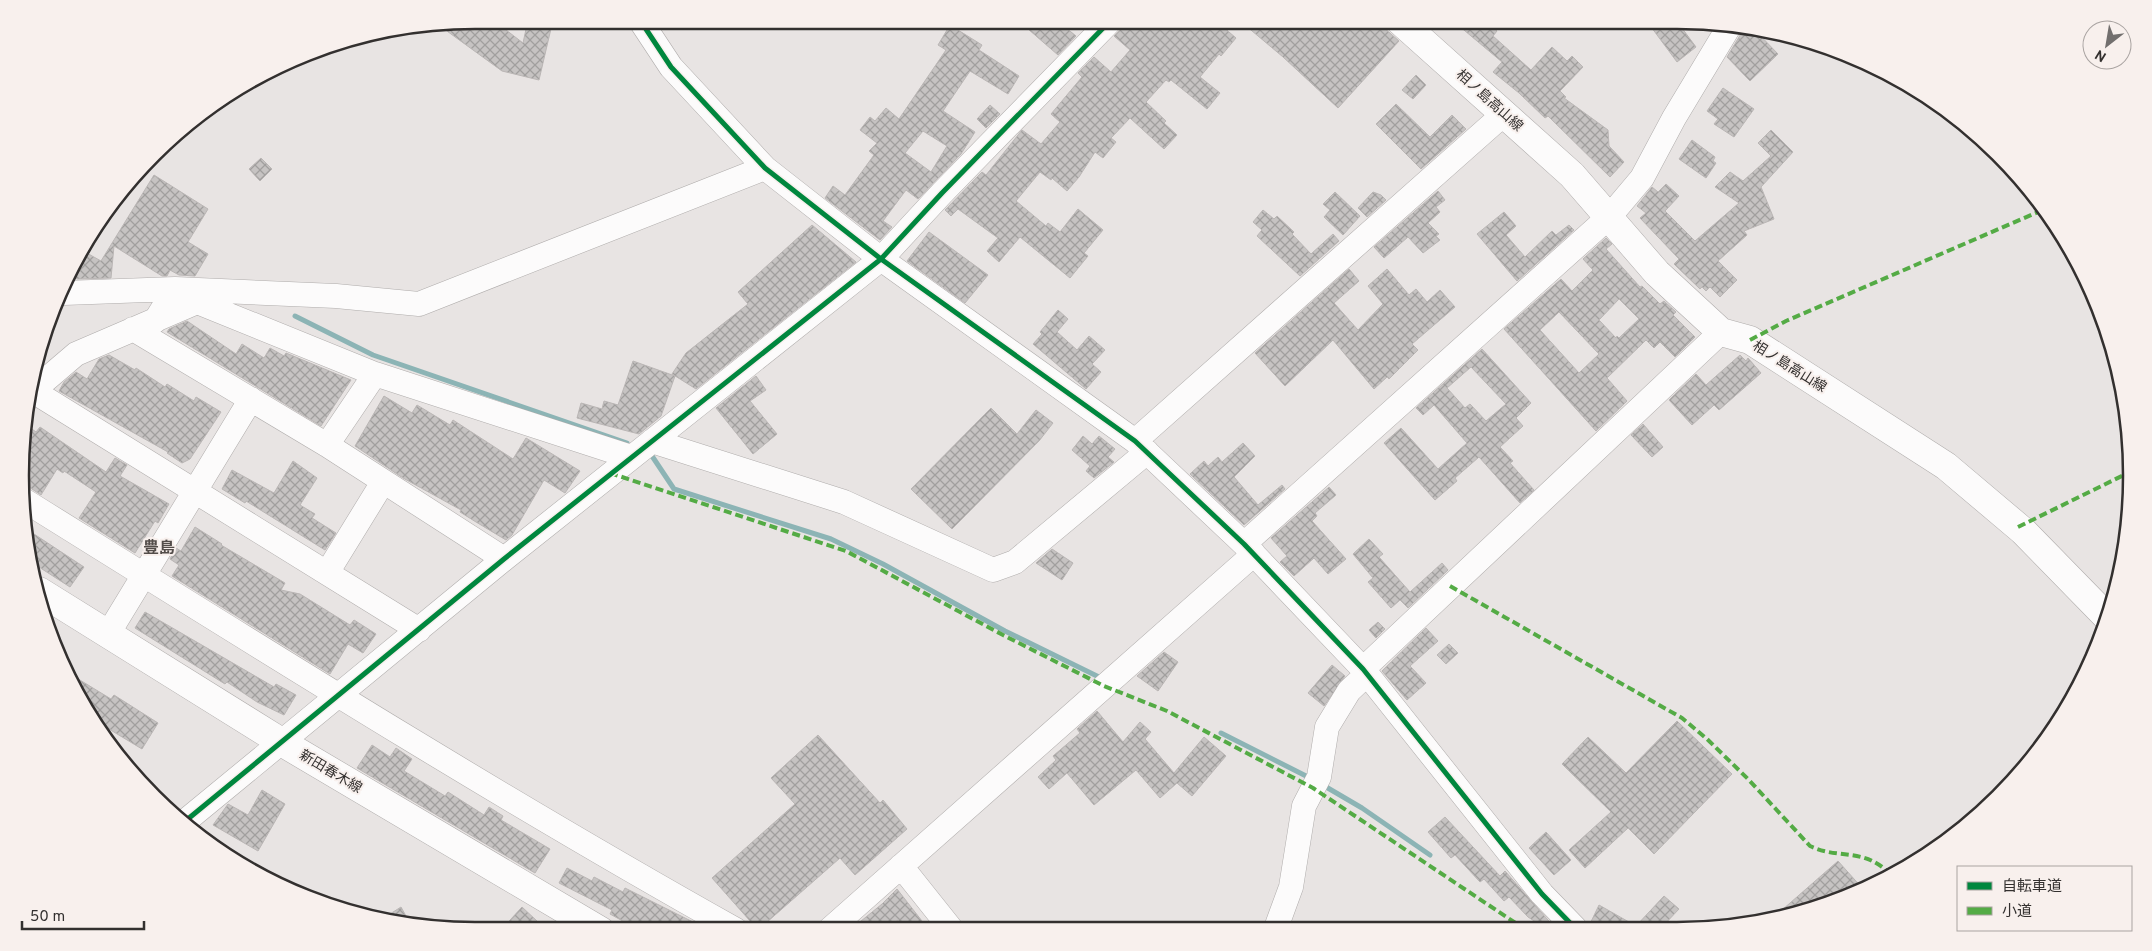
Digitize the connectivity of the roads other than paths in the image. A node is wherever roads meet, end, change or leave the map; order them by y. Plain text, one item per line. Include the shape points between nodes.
1 (646, 29) edge
2 (1102, 29) edge
3 (1409, 29) edge
4 (1726, 32) edge
5 (1505, 113) junction
6 (765, 168) junction
7 (1610, 216) junction
8 (881, 259) junction
9 (174, 289) junction
10 (68, 293) edge
11 (155, 321) junction
12 (133, 329) junction
13 (1721, 332) junction
14 (375, 374) junction
15 (37, 387) edge
16 (36, 396) edge
17 (251, 399) junction
18 (652, 441) junction
19 (327, 446) junction
20 (1141, 447) junction
21 (631, 457) junction
22 (383, 482) junction
23 (196, 492) junction
24 (30, 504) edge
25 (1249, 549) junction
26 (504, 558) junction
27 (327, 573) junction
28 (145, 576) junction
29 (45, 595) edge
30 (2102, 612) edge
31 (419, 630) junction
32 (108, 634) junction
33 (1365, 672) junction
34 (338, 697) junction
35 (283, 743) junction
36 (189, 818) edge
37 (901, 866) junction
38 (586, 922) edge
39 (722, 922) edge
40 (841, 922) edge
41 (946, 922) edge
42 (1278, 922) edge
43 (1568, 922) edge

1 - 6 street via 671,67
2 - 8 street
3 - 5 main road, 相ノ島高山線
4 - 7 street via 1642,178
5 - 7 main road, 相ノ島高山線 via 1572,175
5 - 20 street
6 - 8 street
6 - 9 street via 419,304 336,296
7 - 13 main road, 相ノ島高山線 via 1657,273
7 - 25 street
8 - 18 street
8 - 20 street
9 - 10 street
9 - 11 street
11 - 12 street
11 - 14 street via 197,302
12 - 15 street via 76,354
12 - 17 street
13 - 30 main road, 相ノ島高山線 via 1750,340 1946,466 2024,531
13 - 33 street
14 - 19 street
14 - 21 street
16 - 23 street
17 - 19 street
17 - 23 street
18 - 20 street via 844,502 993,570 1015,562
18 - 21 street
19 - 22 street
20 - 25 street
21 - 26 street
22 - 26 street
22 - 27 street
23 - 27 street
23 - 28 street
24 - 28 street
25 - 33 street
25 - 37 street
26 - 31 street
27 - 31 street
28 - 32 street
28 - 34 street
29 - 32 main road, 新田春木線
31 - 34 street
32 - 35 main road, 新田春木線
33 - 42 street via 1327,727 1317,781 1304,806 1291,887
33 - 43 street via 1542,894
34 - 35 street
34 - 39 street via 611,860
35 - 36 street
35 - 38 main road, 新田春木線
37 - 40 street
37 - 41 street

